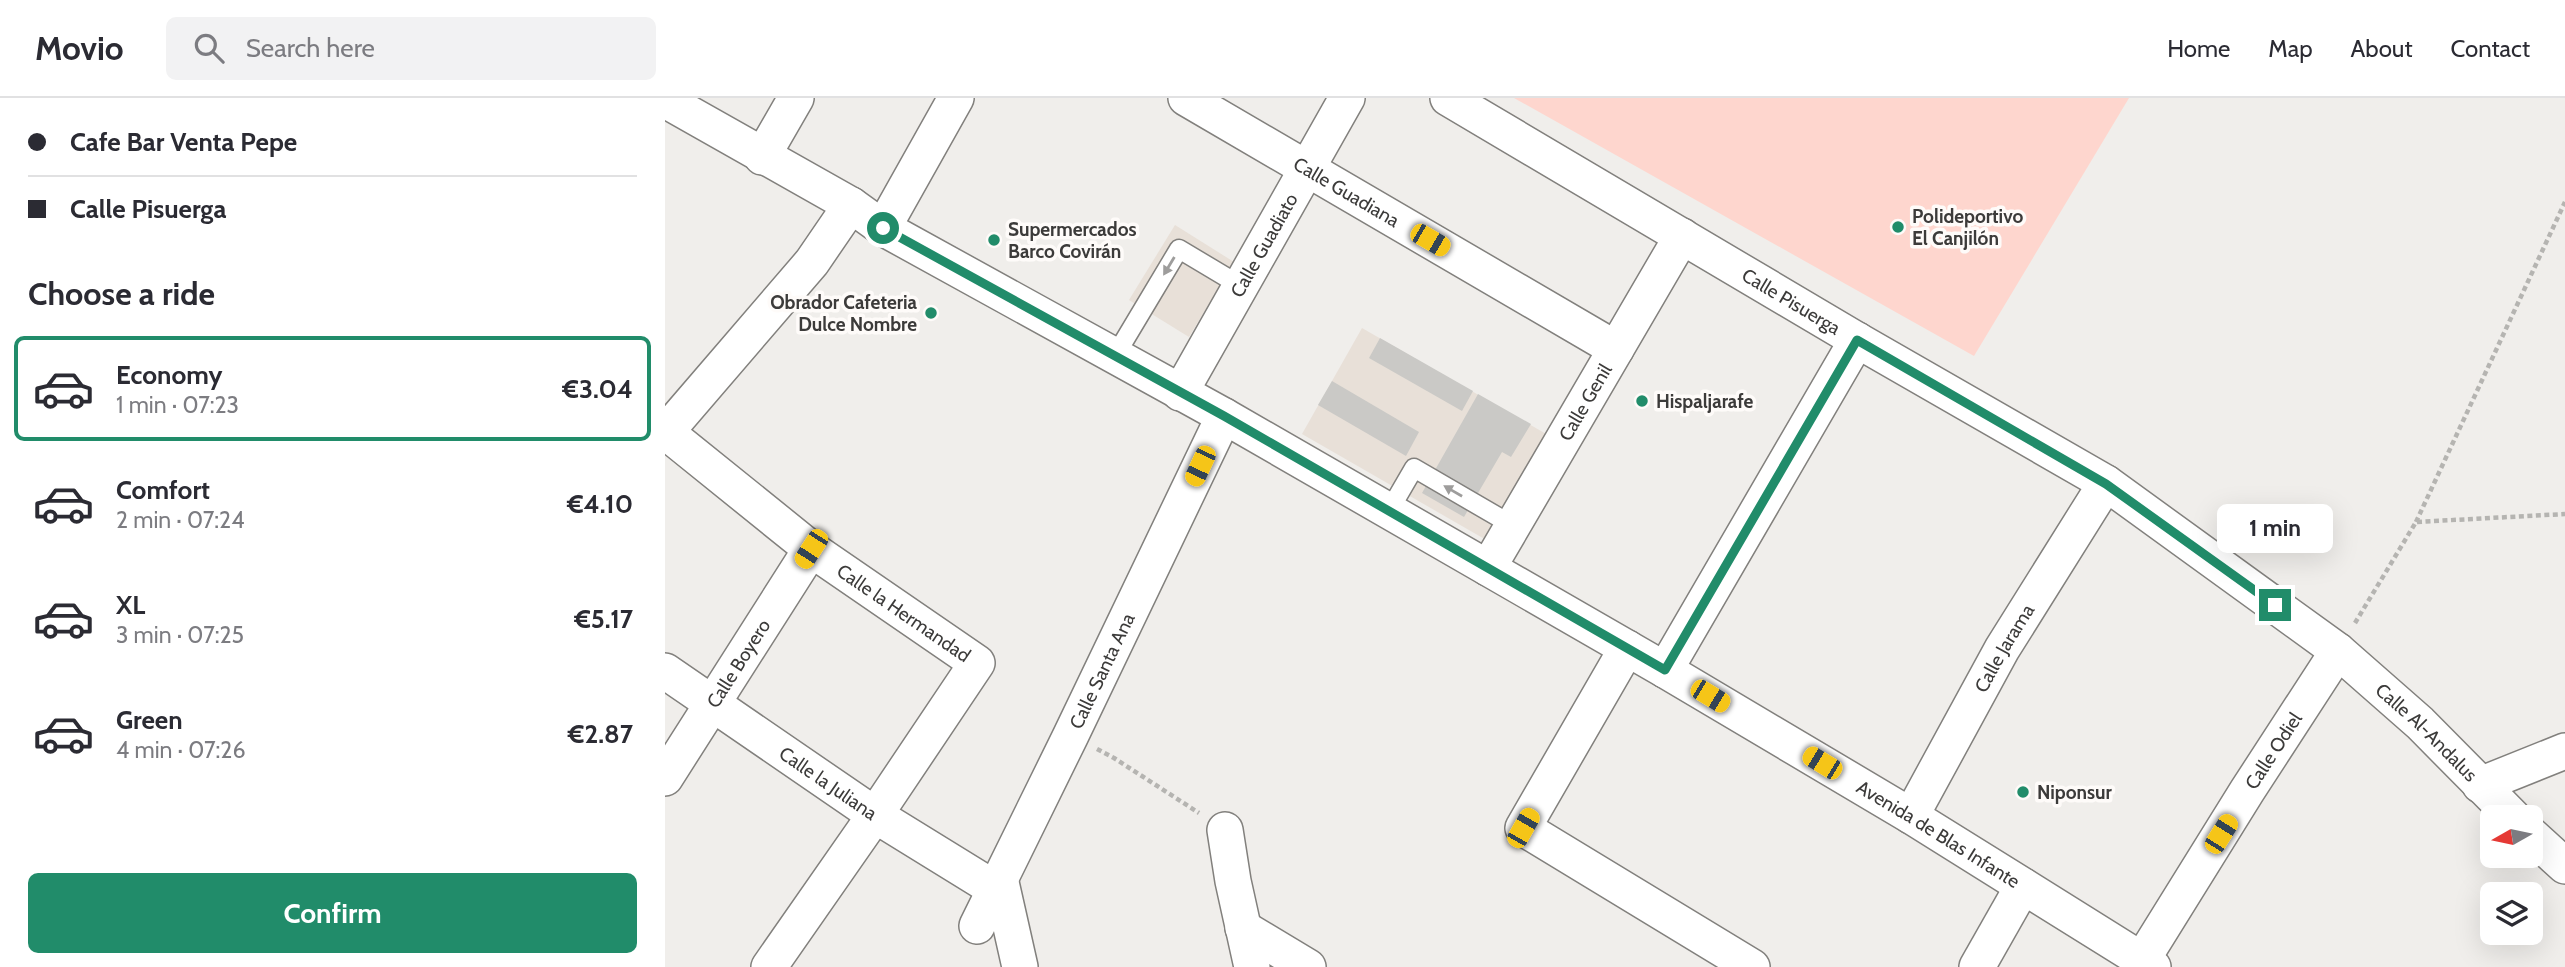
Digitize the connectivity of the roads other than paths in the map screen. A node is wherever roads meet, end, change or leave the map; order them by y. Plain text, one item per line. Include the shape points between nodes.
1 (796, 98) edge
2 (956, 98) edge
3 (1186, 98) edge
4 (1347, 98) edge
5 (1448, 98) edge
6 (665, 100) edge
7 (762, 156) junction
8 (1308, 168) junction
9 (851, 205) junction
10 (883, 228) junction
11 (1682, 236) junction
12 (1241, 286) junction
13 (1857, 340) junction
14 (1616, 349) junction
15 (1115, 356) junction
16 (1180, 393) junction
17 (1224, 416) junction
18 (666, 432) edge
19 (2106, 484) junction
20 (1389, 511) junction
21 (1512, 525) junction
22 (811, 549) junction
23 (1487, 568) junction
24 (1627, 648) junction
25 (2338, 651) junction
26 (1665, 670) junction
27 (665, 671) edge
28 (712, 705) junction
29 (2565, 751) edge
30 (665, 778) edge
31 (2480, 785) junction
32 (2501, 805) edge
33 (875, 815) junction
34 (1911, 816) junction
35 (1225, 831) road end
36 (2543, 846) edge
37 (2565, 866) edge
38 (998, 884) junction
39 (2023, 886) junction
40 (977, 926) dead end
41 (1243, 928) junction
42 (2131, 960) edge
43 (769, 967) edge
44 (1020, 967) edge
45 (1252, 967) edge
46 (1308, 967) edge
47 (1752, 967) edge
48 (1977, 967) edge

1 - 7 street
2 - 10 street
3 - 8 street, Calle Guadiana
4 - 8 street, Calle Guadiato
5 - 11 street, Calle Pisuerga
6 - 7 street, Avenida de Blas Infante
7 - 9 street, Avenida de Blas Infante
8 - 12 street, Calle Guadiato
8 - 14 street, Calle Guadiana
9 - 10 street, Avenida de Blas Infante
9 - 18 street via 812,262
10 - 15 street, Avenida de Blas Infante
11 - 13 street, Calle Pisuerga
11 - 14 street, Calle Genil
12 -> 15 lane via 1179,249
12 - 16 street, Calle Guadiato
13 - 19 street, Calle Pisuerga
13 - 26 street
14 - 21 street, Calle Genil
15 - 16 street, Avenida de Blas Infante
16 - 17 street, Avenida de Blas Infante
17 - 20 street, Avenida de Blas Infante
17 - 38 street, Calle Santa Ana
18 - 22 street, Calle la Hermandad
19 - 25 street, Calle Pisuerga
19 - 34 street, Calle Jarama via 2002,649
21 -> 20 lane via 1414,468
20 - 23 street, Avenida de Blas Infante
21 - 23 street, Calle Genil
22 - 28 street, Calle Boyero
22 - 33 street, Calle la Hermandad via 977,663
23 - 24 street, Avenida de Blas Infante
24 - 26 street, Avenida de Blas Infante
24 - 47 street via 1523,828
25 - 31 street, Calle Al-Andalus via 2420,723
25 - 42 street, Calle Odiel
26 - 34 street, Avenida de Blas Infante
27 - 28 street, Calle la Juliana
28 - 30 street, Calle Boyero
28 - 33 street, Calle la Juliana
29 - 31 street
31 - 32 street, Calle Al-Andalus
33 - 38 street, Calle la Juliana
33 - 43 street
34 - 39 street, Avenida de Blas Infante
35 - 41 street
36 - 37 street
38 - 40 street, Calle Santa Ana
38 - 44 street
39 - 42 street, Avenida de Blas Infante
39 - 48 street
41 - 45 street
41 - 46 street

